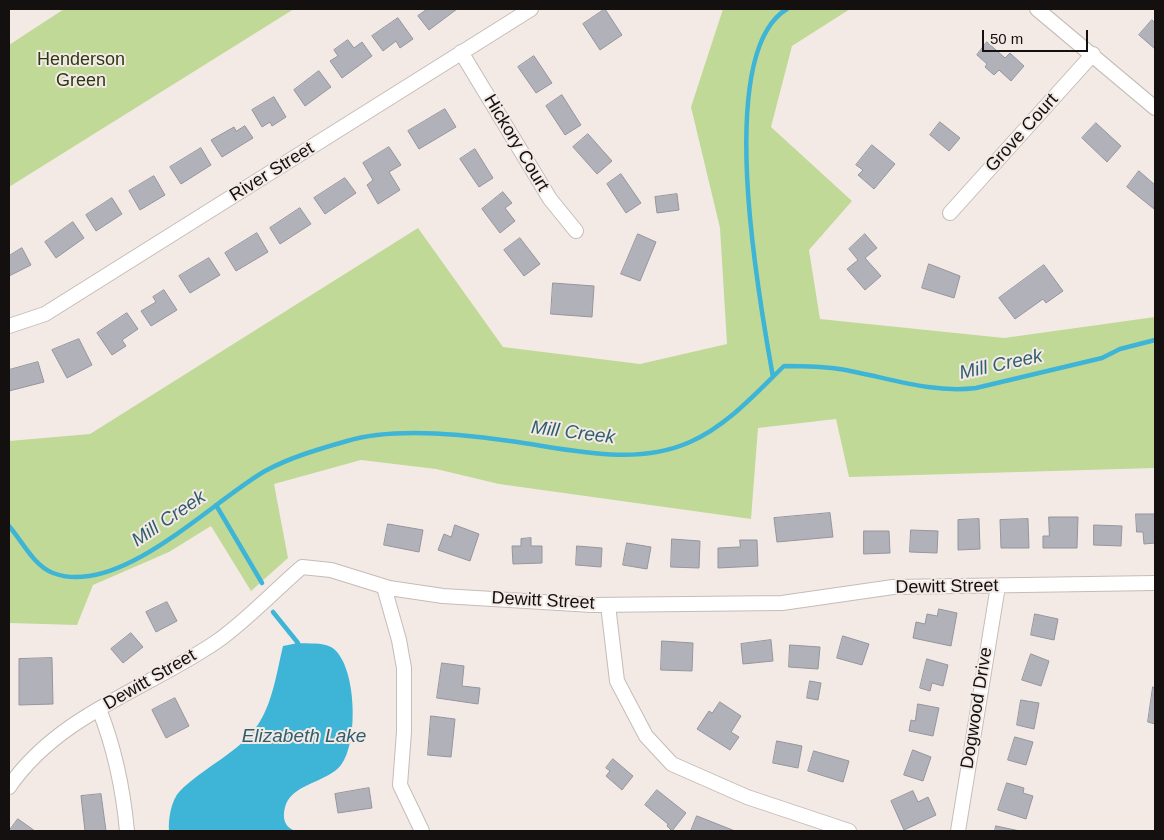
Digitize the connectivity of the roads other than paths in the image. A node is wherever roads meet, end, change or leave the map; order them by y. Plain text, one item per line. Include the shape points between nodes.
1 (531, 9) edge
2 (1037, 9) edge
3 (461, 52) junction
4 (1093, 54) junction
5 (1155, 108) edge
6 (950, 213) dead end
7 (576, 231) dead end
8 (9, 326) edge
9 (1155, 584) edge
10 (998, 586) junction
11 (384, 587) junction
12 (608, 605) junction
13 (99, 709) junction
14 (9, 787) edge
15 (127, 831) edge
16 (422, 831) edge
17 (850, 831) edge
18 (958, 831) edge

1 - 3 street, River Street
2 - 4 street
3 - 7 street, Hickory Court via 550,199
3 - 8 street, River Street via 45,314
4 - 5 street
4 - 6 street, Grove Court
9 - 10 street, Dewitt Street
10 - 12 street, Dewitt Street via 892,587 782,603
10 - 18 street, Dogwood Drive
11 - 12 street, Dewitt Street via 443,596
11 - 13 street, Dewitt Street via 331,570 302,567 216,642
11 - 16 street via 404,668 400,784
12 - 17 street via 616,682 646,736 672,764 746,797
13 - 14 street, Dewitt Street via 39,750
13 - 15 street via 120,770

